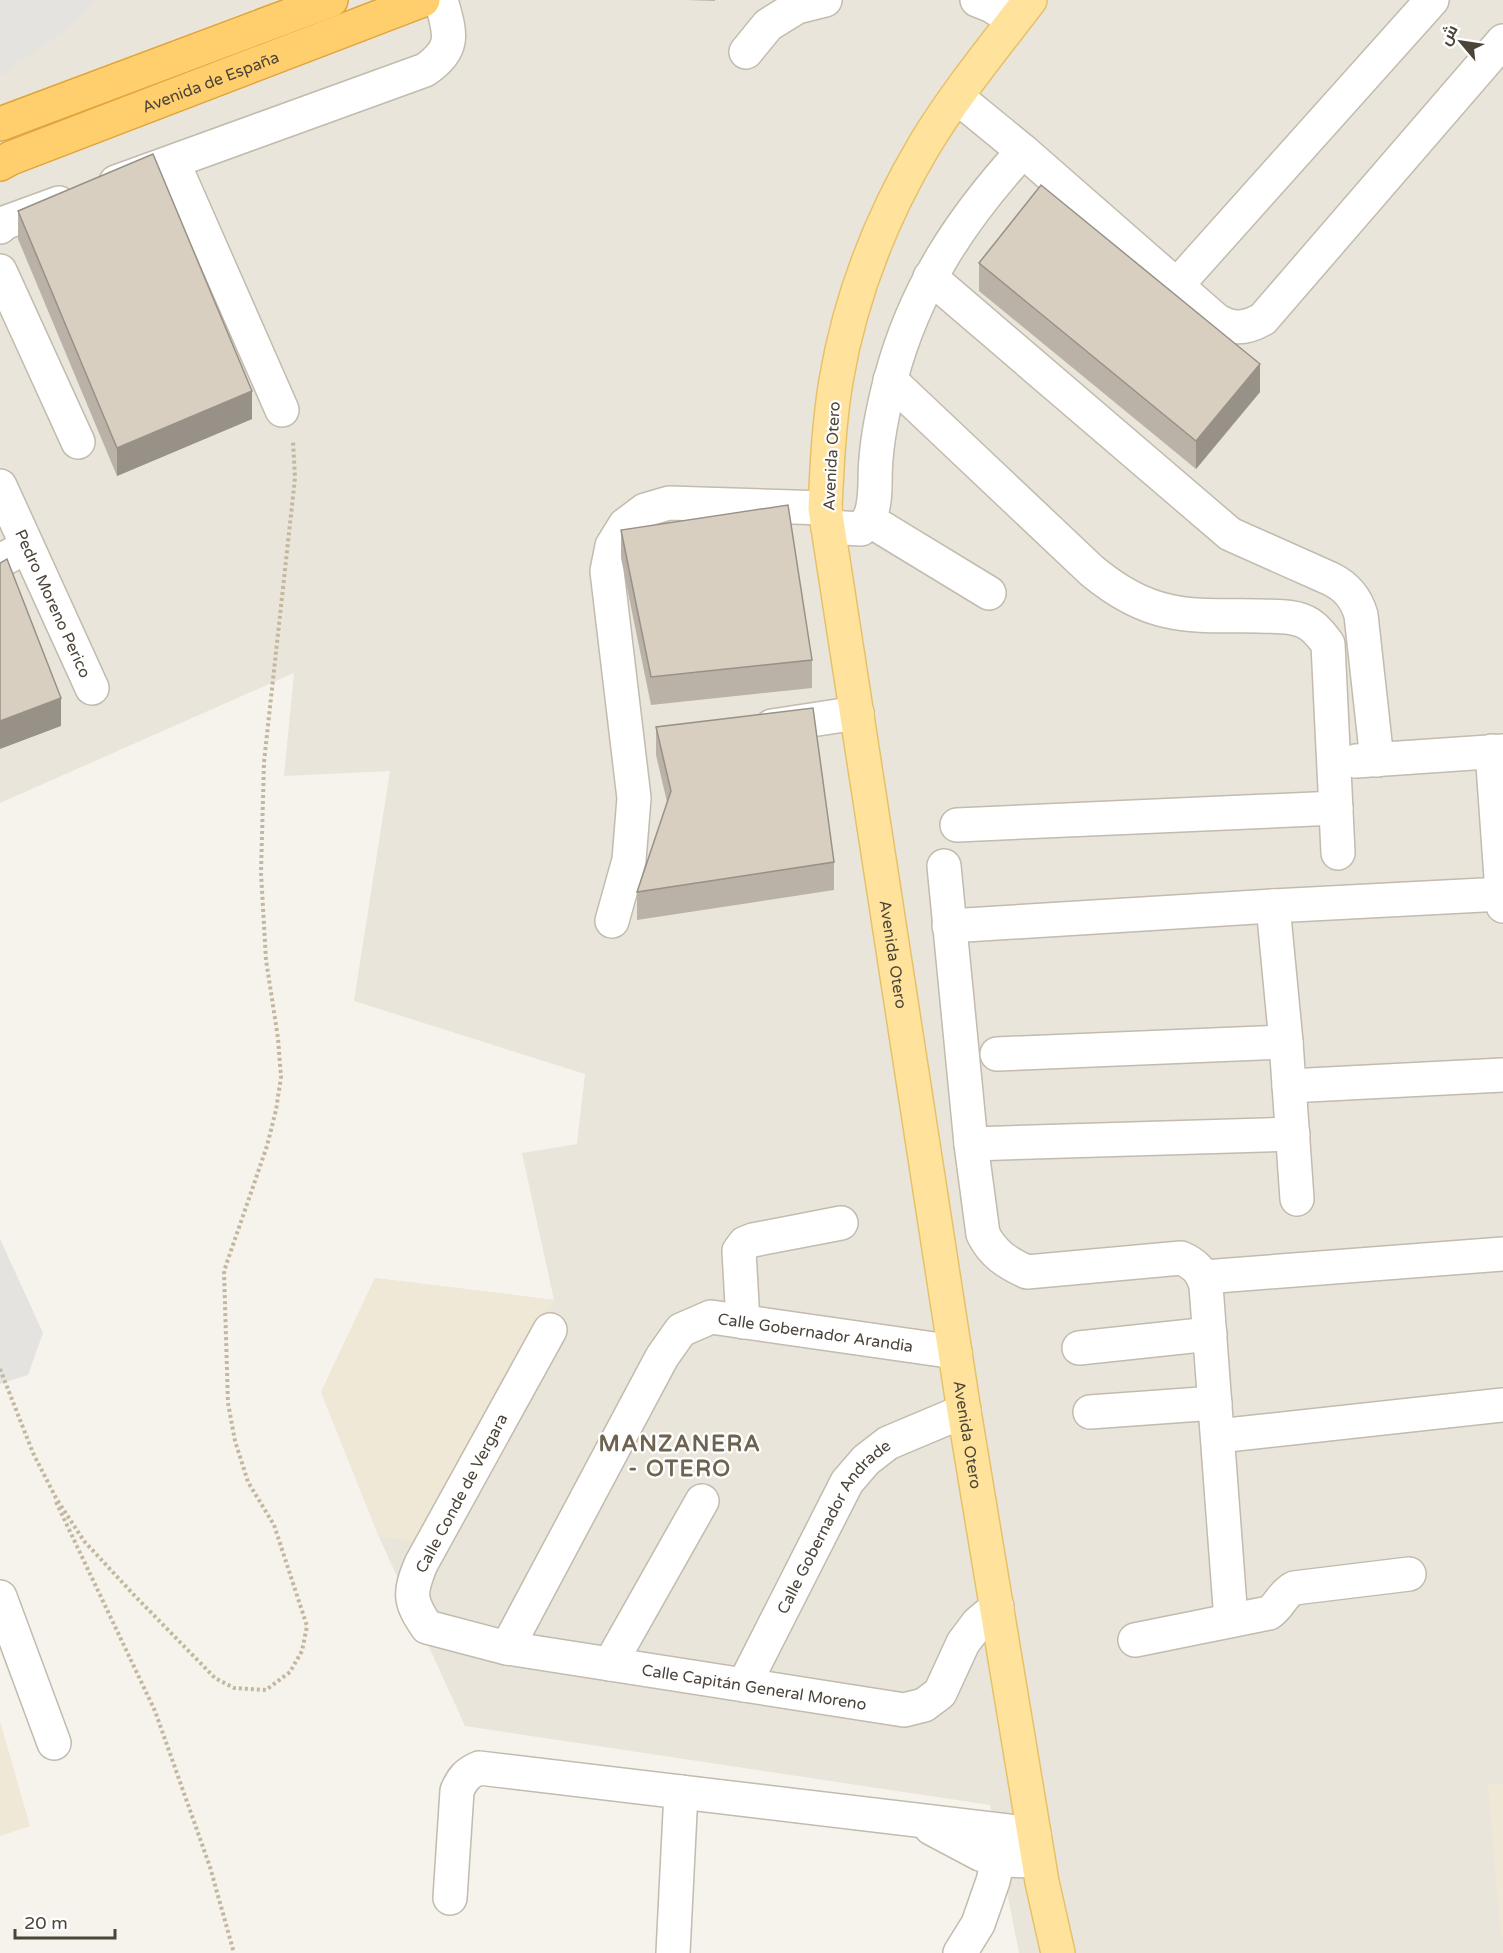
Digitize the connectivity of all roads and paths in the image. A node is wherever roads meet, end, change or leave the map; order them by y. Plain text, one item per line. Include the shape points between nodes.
1 (331, 0) edge
2 (423, 0) edge
3 (441, 0) edge
4 (825, 0) edge
5 (977, 0) edge
6 (1432, 0) edge
7 (1022, 10) edge
8 (1503, 41) edge
9 (746, 52) dead end
10 (957, 97) junction
11 (0, 124) edge
12 (1023, 151) junction
13 (173, 162) junction
14 (0, 164) edge
15 (0, 227) edge
16 (0, 271) edge
17 (930, 277) junction
18 (1177, 285) junction
19 (890, 380) junction
20 (282, 410) joint
21 (78, 442) dead end
22 (0, 486) edge
23 (827, 518) junction
24 (869, 520) junction
25 (13, 554) edge
26 (989, 592) dead end
27 (92, 688) dead end
28 (857, 713) junction
29 (740, 731) edge
30 (1497, 751) edge
31 (1377, 760) junction
32 (1334, 762) junction
33 (1336, 808) junction
34 (957, 825) dead end
35 (1338, 853) dead end
36 (944, 866) dead end
37 (1502, 894) edge
38 (1273, 906) junction
39 (1503, 906) edge
40 (612, 921) dead end
41 (949, 926) junction
42 (1286, 1042) junction
43 (997, 1054) dead end
44 (1503, 1075) edge
45 (1289, 1086) junction
46 (1293, 1134) junction
47 (971, 1144) junction
48 (1298, 1199) dead end
49 (841, 1223) dead end
50 (1503, 1254) edge
51 (1204, 1276) junction
52 (743, 1322) junction
53 (550, 1330) dead end
54 (1210, 1334) junction
55 (1079, 1348) dead end
56 (956, 1352) junction
57 (0, 1369) edge
58 (1215, 1403) junction
59 (1503, 1405) edge
60 (964, 1411) junction
61 (1090, 1412) dead end
62 (1218, 1436) junction
63 (33, 1453) junction
64 (702, 1501) dead end
65 (1409, 1574) dead end
66 (0, 1597) edge
67 (997, 1607) junction
68 (1231, 1620) junction
69 (460, 1636) joint
70 (1135, 1640) dead end
71 (507, 1648) junction
72 (610, 1664) junction
73 (744, 1685) junction
74 (54, 1743) dead end
75 (681, 1792) junction
76 (916, 1820) junction
77 (1036, 1847) junction
78 (998, 1860) junction
79 (450, 1898) dead end
80 (234, 1953) edge
81 (673, 1953) edge
82 (960, 1953) edge
83 (1058, 1953) edge

1 - 11 highway, Avenida de España
2 - 14 highway, Avenida de España
3 - 13 street via 449,28 448,46 439,60 425,70
4 - 9 street via 796,7 768,25
5 - 7 street
6 - 18 street
7 - 10 main road, Avenida Otero
8 - 18 street via 1263,320 1243,328 1223,324
10 - 12 street
10 - 23 main road, Avenida Otero via 926,142 895,199 850,318 828,444
12 - 17 street via 964,222
12 - 18 street
13 - 15 street
13 - 20 street
16 - 21 street
17 - 19 street via 910,320
17 - 31 street via 1230,534 1330,579 1351,594 1361,615
19 - 24 street via 882,413
19 - 32 street via 1092,571 1128,597 1169,612 1288,617 1308,623 1320,632 1328,644
20 - 63 path via 294,443 295,478 264,762 261,873 266,960 281,1077 267,1146 224,1271 228,1403 235,1441 248,1482 274,1525 307,1626 302,1651 290,1672 266,1690 234,1688 215,1678 84,1541
22 - 25 street, Pedro Moreno Perico
23 - 24 street via 861,529
23 - 28 main road, Avenida Otero
23 - 40 street via 669,503 638,515 625,525 612,546 607,571 634,798 629,860
24 - 26 street
25 - 27 street, Pedro Moreno Perico
28 - 29 street
28 - 56 main road, Avenida Otero
30 - 31 street
30 - 37 street
31 - 32 street
32 - 33 street
33 - 34 street
33 - 35 street
36 - 41 street
37 - 38 street
37 - 39 street
38 - 41 street
38 - 42 street
41 - 47 street
42 - 43 street
42 - 45 street
44 - 45 street
45 - 46 street
46 - 47 street
46 - 48 street
47 - 51 street via 983,1234 996,1254 1011,1264 1027,1272 1181,1258
49 - 52 street via 745,1243 739,1251
50 - 51 street
51 - 54 street
52 - 56 street, Calle Gobernador Arandia
52 - 71 street, Calle Gobernador Arandia via 711,1317 681,1330
53 - 69 street, Calle Conde de Vergara via 412,1586 414,1608 427,1627
54 - 55 street
54 - 58 street
56 - 60 main road, Avenida Otero
57 - 63 path
58 - 61 street
58 - 62 street
59 - 62 street
60 - 67 main road, Avenida Otero
60 - 73 street, Calle Gobernador Andrade via 888,1443 847,1482
62 - 68 street
63 - 80 path via 155,1711 210,1867
64 - 72 street
65 - 68 street via 1294,1588 1269,1613
66 - 74 street
67 - 73 street, Calle Capitán General Moreno via 963,1643 940,1693 924,1705 904,1710
67 - 77 main road, Avenida Otero
68 - 70 street
69 - 71 street, Calle Capitán General Moreno
71 - 72 street, Calle Capitán General Moreno
72 - 73 street, Calle Capitán General Moreno
75 - 76 street
75 - 79 street via 479,1768 461,1781 457,1791
75 - 81 street
76 - 77 street
76 - 78 street
77 - 78 street
77 - 83 main road, Avenida Otero
78 - 82 street via 978,1924

